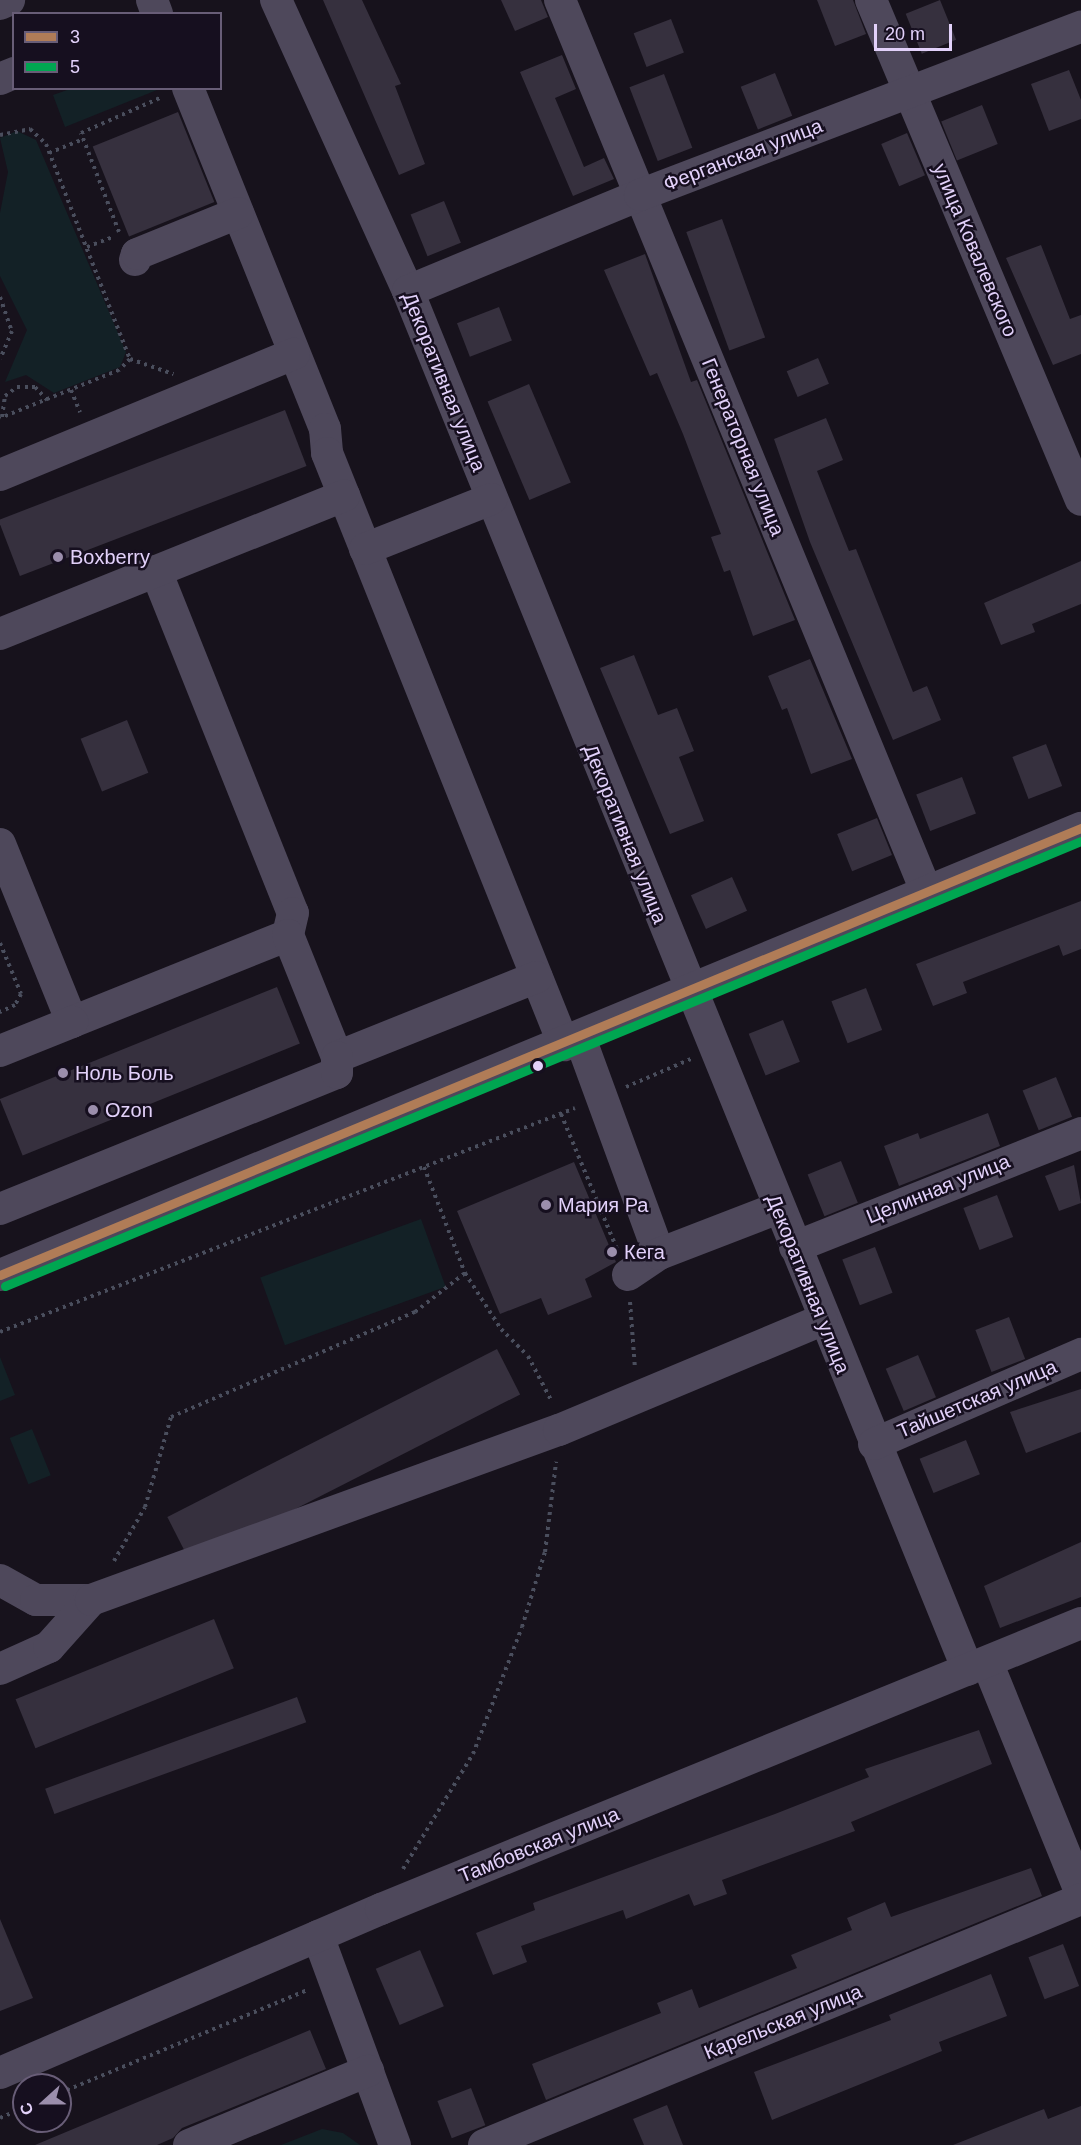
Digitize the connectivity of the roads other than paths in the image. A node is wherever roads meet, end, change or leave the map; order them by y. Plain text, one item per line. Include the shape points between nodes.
1 (9, 0) edge
2 (276, 0) edge
3 (560, 0) edge
4 (871, 0) edge
5 (0, 4) edge
6 (1081, 27) edge
7 (180, 91) edge
8 (908, 93) junction
9 (639, 195) junction
10 (238, 213) junction
11 (130, 250) road end
12 (408, 291) junction
13 (294, 354) junction
14 (0, 475) edge
15 (344, 496) junction
16 (491, 499) junction
17 (1081, 500) edge
18 (365, 549) junction
19 (156, 572) junction
20 (0, 634) edge
21 (1081, 828) edge
22 (0, 844) edge
23 (927, 893) junction
24 (288, 935) junction
25 (537, 976) junction
26 (688, 991) junction
27 (72, 1022) junction
28 (572, 1042) junction
29 (0, 1051) edge
30 (337, 1057) junction
31 (1081, 1133) edge
32 (778, 1208) junction
33 (0, 1209) edge
34 (795, 1247) junction
35 (659, 1254) junction
36 (0, 1275) edge
37 (628, 1275) dead end
38 (822, 1320) junction
39 (1081, 1354) edge
40 (874, 1444) junction
41 (0, 1580) edge
42 (91, 1600) junction
43 (1081, 1623) edge
44 (978, 1666) junction
45 (0, 1669) edge
46 (1080, 1887) edge
47 (318, 1936) junction
48 (368, 2071) junction
49 (0, 2073) edge
50 (189, 2145) edge
51 (395, 2145) edge
52 (484, 2145) edge

1 - 5 street
2 - 12 street, Декоративная улица
3 - 9 street, Генераторная улица
4 - 8 street, улица Ковалевского
6 - 8 street, Ферганская улица
7 - 10 street
8 - 9 street, Ферганская улица
8 - 17 street, улица Ковалевского
9 - 12 street, Ферганская улица
9 - 23 street, Генераторная улица
10 - 11 street
10 - 13 street
12 - 16 street, Декоративная улица
13 - 14 street
13 - 15 street
15 - 18 street
15 - 19 street
16 - 18 street
16 - 26 street, Декоративная улица
18 - 25 street
19 - 20 street
19 - 24 street via 293,913
21 - 23 street
22 - 27 street
23 - 26 street
24 - 27 street
24 - 30 street
25 - 28 street
25 - 30 street
26 - 28 street
26 - 32 street, Декоративная улица
27 - 29 street
28 - 35 street via 601,1098
28 - 36 street
30 - 33 street via 337,1073
31 - 34 street, Целинная улица
32 - 34 street, Декоративная улица
32 - 35 street
34 - 38 street, Декоративная улица
35 - 37 street
38 - 40 street, Декоративная улица
38 - 42 street via 559,1430
39 - 40 street, Тайшетская улица
40 - 44 street, Декоративная улица
41 - 42 street via 36,1600
42 - 45 street via 50,1647
43 - 44 street, Тамбовская улица
44 - 46 street, Декоративная улица
44 - 47 street, Тамбовская улица
46 - 52 street, Карельская улица
47 - 48 street
47 - 49 street, Тамбовская улица
48 - 50 street
48 - 51 street

